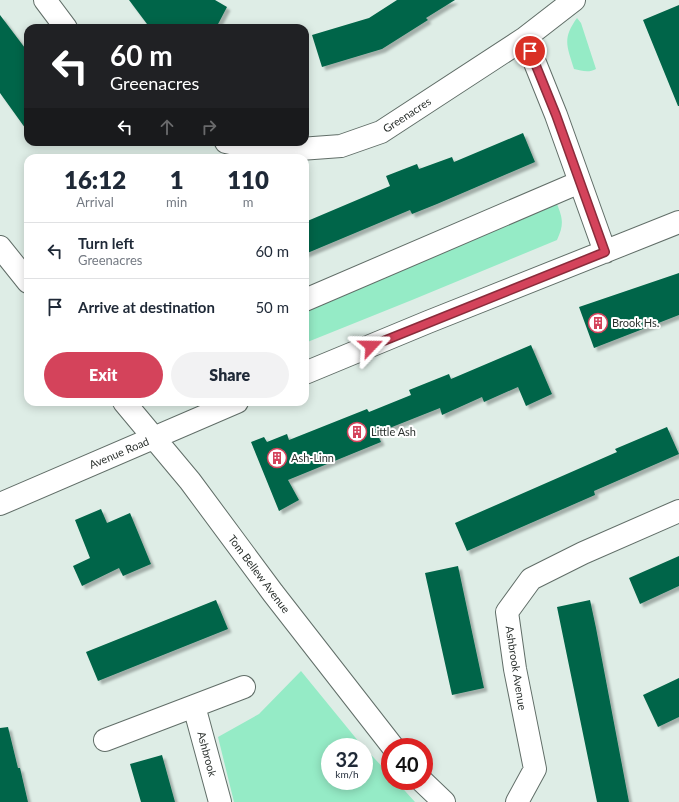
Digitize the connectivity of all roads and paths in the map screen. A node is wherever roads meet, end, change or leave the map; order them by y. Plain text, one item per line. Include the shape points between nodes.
1 (45, 0) edge
2 (574, 0) edge
3 (63, 24) edge
4 (525, 38) junction
5 (244, 146) edge
6 (580, 182) junction
7 (679, 222) edge
8 (0, 247) edge
9 (605, 252) junction
10 (24, 277) edge
11 (309, 298) edge
12 (309, 372) edge
13 (127, 406) edge
14 (228, 406) edge
15 (154, 438) junction
16 (0, 504) edge
17 (679, 511) edge
18 (244, 687) dead end
19 (194, 706) junction
20 (387, 738) edge
21 (105, 740) dead end
22 (431, 790) edge
23 (220, 802) edge
24 (444, 802) edge
25 (517, 802) edge

1 - 3 street
2 - 4 street, Greenacres
4 - 5 street, Greenacres via 381,132 341,146 300,150
4 - 6 street
6 - 9 street
6 - 11 street
7 - 9 street
8 - 10 street
9 - 12 street
13 - 15 street, Tom Bellew Avenue
14 - 15 street, Avenue Road
15 - 16 street, Avenue Road
15 - 20 street, Tom Bellew Avenue via 190,481 273,593
17 - 25 street, Ashbrook Avenue via 531,579 507,612 515,669 535,769
18 - 19 street
19 - 21 street
19 - 23 street, Ashbrook
22 - 24 street

